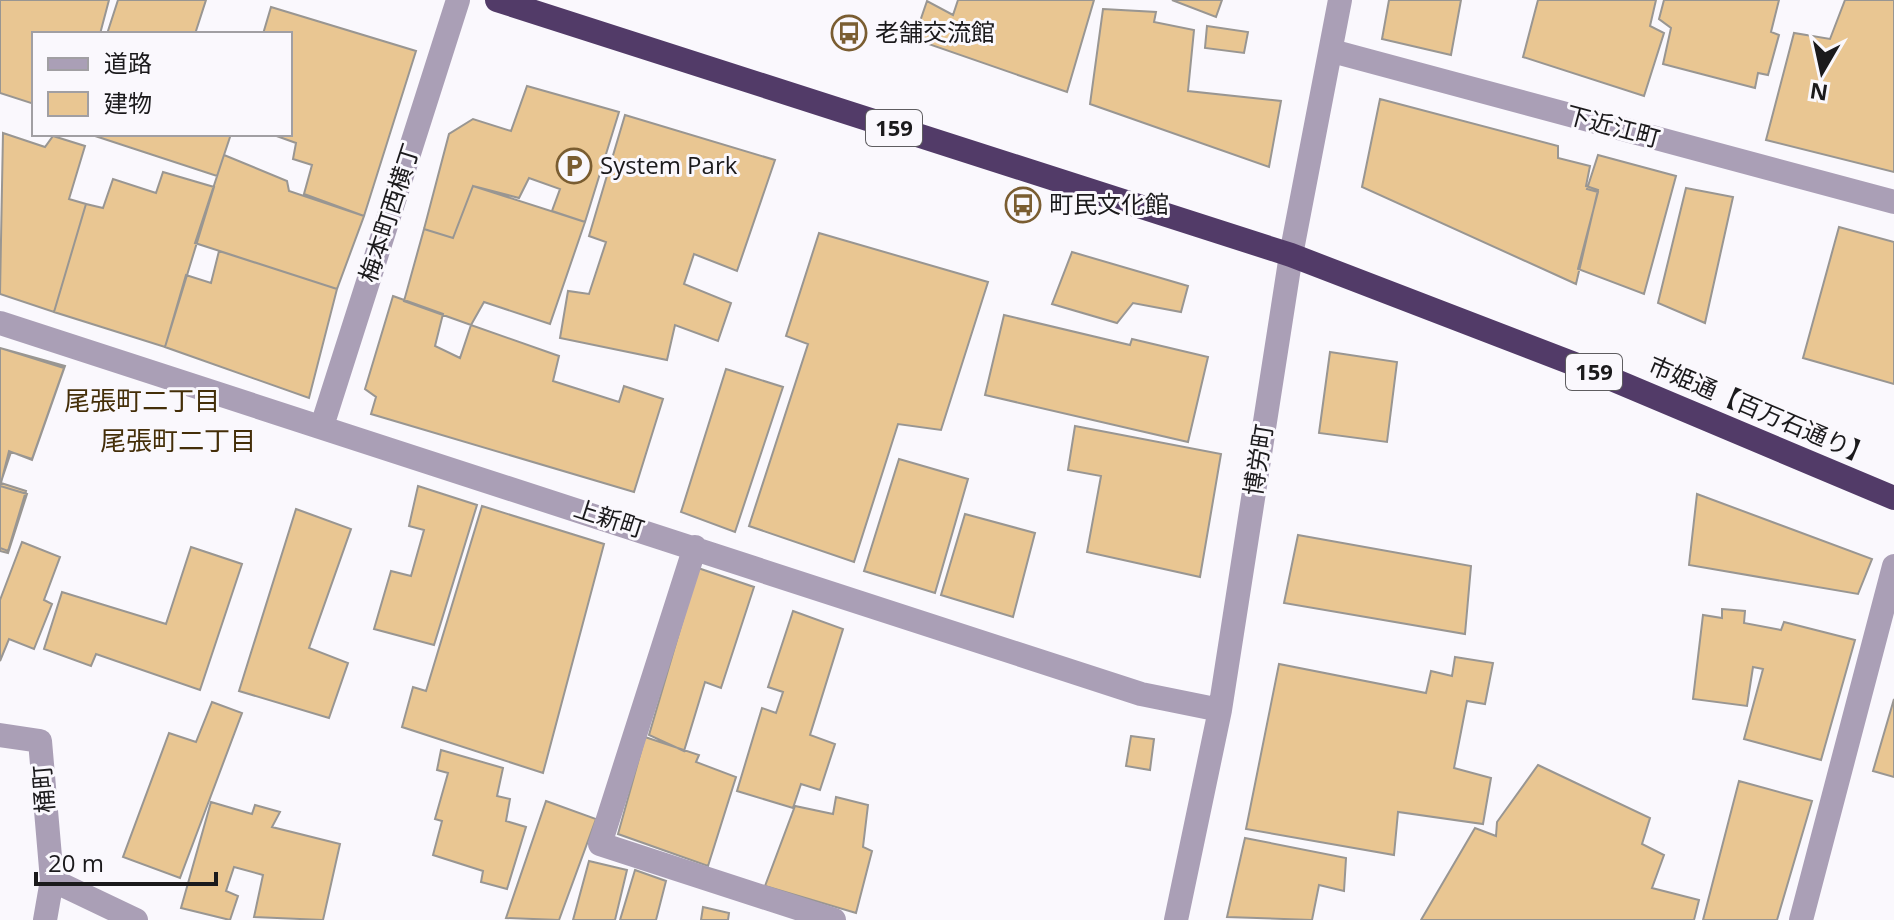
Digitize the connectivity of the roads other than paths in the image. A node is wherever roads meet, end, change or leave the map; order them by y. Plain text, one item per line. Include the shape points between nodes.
1 (458, 0) edge
2 (497, 0) edge
3 (1340, 0) edge
4 (1332, 51) junction
5 (1894, 202) edge
6 (1291, 255) junction
7 (0, 323) edge
8 (322, 426) junction
9 (1894, 498) edge
10 (695, 547) junction
11 (1894, 566) edge
12 (1220, 710) junction
13 (0, 735) edge
14 (52, 880) junction
15 (45, 920) edge
16 (136, 920) edge
17 (834, 920) edge
18 (1176, 920) edge
19 (1801, 920) edge

1 - 8 street, 梅本町西横丁
2 - 6 highway, 159
3 - 4 street, 博労町
4 - 5 street, 下近江町
4 - 6 street, 博労町
6 - 9 highway, 市姫通【百万石通り】 / 159 via 1590,370
6 - 12 street, 博労町
7 - 8 street, 上新町
8 - 10 street, 上新町
10 - 12 street, 上新町 via 1141,694
10 - 17 street via 600,844
11 - 19 street
12 - 18 street, 博労町
13 - 14 street, 桶町 via 40,741
14 - 15 street
14 - 16 street

